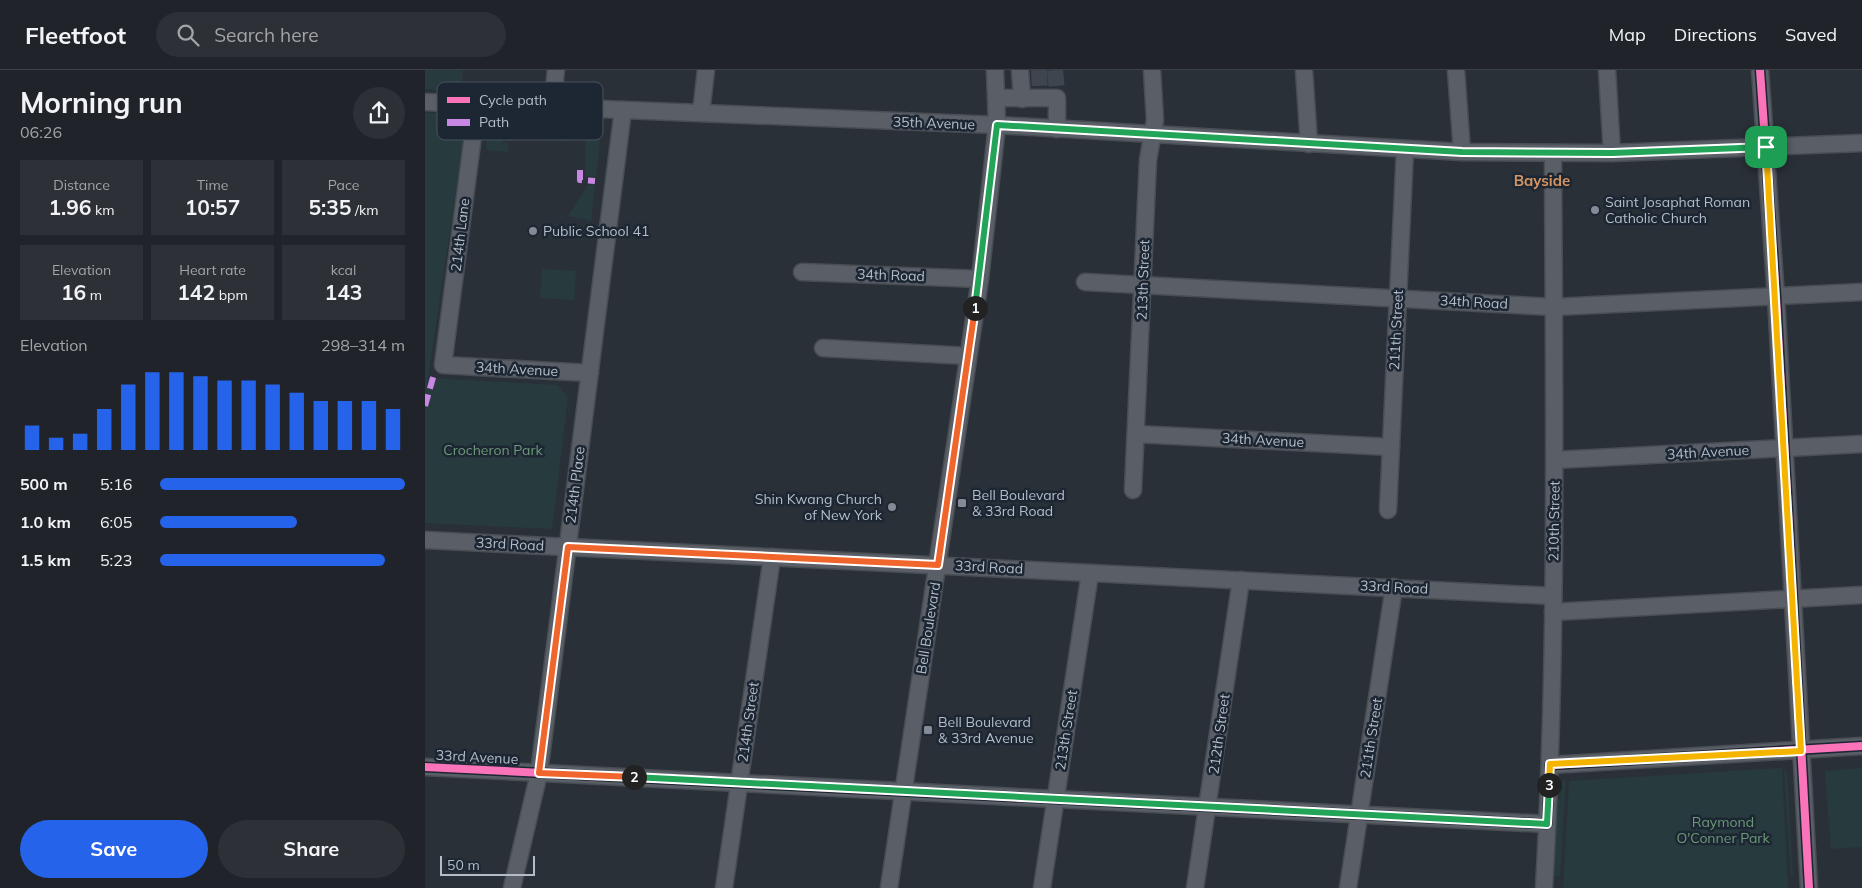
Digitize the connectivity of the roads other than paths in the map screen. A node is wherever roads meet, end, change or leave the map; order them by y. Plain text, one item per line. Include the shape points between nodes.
1 (705, 70) edge
2 (995, 70) edge
3 (1020, 70) edge
4 (1152, 70) edge
5 (1304, 70) edge
6 (1456, 70) edge
7 (1607, 70) edge
8 (1761, 70) edge
9 (996, 98) junction
10 (1022, 99) junction
11 (603, 109) edge
12 (623, 110) junction
13 (701, 113) junction
14 (997, 125) junction
15 (1057, 129) junction
16 (1153, 135) junction
17 (472, 140) edge
18 (1862, 143) edge
19 (1309, 144) junction
20 (1766, 147) junction
21 (1405, 150) junction
22 (1462, 152) junction
23 (1553, 153) junction
24 (1613, 153) junction
25 (801, 272) dead end
26 (980, 279) junction
27 (1085, 282) dead end
28 (1144, 285) junction
29 (1862, 292) edge
30 (1398, 297) junction
31 (1776, 297) junction
32 (1554, 307) junction
33 (823, 348) dead end
34 (969, 356) junction
35 (443, 365) joint
36 (590, 373) junction
37 (1136, 434) junction
38 (1862, 444) edge
39 (1391, 447) junction
40 (1783, 448) junction
41 (1555, 460) junction
42 (1133, 490) dead end
43 (1388, 510) dead end
44 (425, 540) edge
45 (568, 547) junction
46 (772, 557) junction
47 (938, 565) junction
48 (1090, 572) junction
49 (1241, 580) junction
50 (1394, 587) junction
51 (1862, 595) edge
52 (1793, 599) junction
53 (1553, 604) junction
54 (1862, 746) edge
55 (1801, 751) junction
56 (1550, 764) junction
57 (425, 767) edge
58 (539, 773) junction
59 (739, 783) junction
60 (904, 791) junction
61 (1056, 799) junction
62 (1208, 806) junction
63 (1359, 814) junction
64 (1547, 824) junction
65 (513, 888) edge
66 (724, 888) edge
67 (889, 888) edge
68 (1043, 888) edge
69 (1195, 888) edge
70 (1348, 888) edge
71 (1544, 888) edge
72 (1809, 888) edge

1 - 13 street
2 - 9 street, Bell Boulevard
3 - 10 street
4 - 16 street, 213th Street
5 - 19 street
6 - 22 street
7 - 24 street
8 - 20 street
9 - 10 street
9 - 14 street, Bell Boulevard
10 - 15 street via 1049,95
11 - 12 street, 35th Avenue
12 - 13 street, 35th Avenue
12 - 36 street, 214th Place
13 - 14 street, 35th Avenue
14 - 15 street, 35th Avenue
14 - 26 street, Bell Boulevard
15 - 16 street, 35th Avenue
16 - 19 street, 35th Avenue
16 - 28 street, 213th Street via 1148,160
17 - 35 street, 214th Lane
18 - 20 street, 35th Avenue
19 - 21 street, 35th Avenue
20 - 24 street, 35th Avenue
20 - 31 street
21 - 22 street, 35th Avenue
21 - 30 street, 211th Street
22 - 23 street, 35th Avenue
23 - 24 street, 35th Avenue
23 - 32 street, 210th Street
25 - 26 street, 34th Road
26 - 34 street, Bell Boulevard
27 - 28 street, 34th Road
28 - 30 street, 34th Road
28 - 37 street, 213th Street
29 - 31 street, 34th Road
30 - 32 street, 34th Road
30 - 39 street, 211th Street
31 - 32 street, 34th Road
31 - 40 street
32 - 41 street, 210th Street
33 - 34 street
34 - 47 street, Bell Boulevard
35 - 36 street, 34th Avenue
36 - 45 street, 214th Place
37 - 39 street, 34th Avenue
37 - 42 street, 213th Street
38 - 40 street, 34th Avenue
39 - 43 street, 211th Street
40 - 41 street, 34th Avenue
40 - 52 street
41 - 53 street, 210th Street
44 - 45 street, 33rd Road
45 - 46 street, 33rd Road
45 - 58 street, 214th Place
46 - 47 street, 33rd Road
46 - 59 street, 214th Street
47 - 48 street, 33rd Road
47 - 60 street, Bell Boulevard
48 - 49 street, 33rd Road
48 - 61 street, 213th Street
49 - 50 street, 33rd Road
49 - 62 street, 212th Street
50 - 53 street, 33rd Road
50 - 63 street, 211th Street
51 - 52 street, 33rd Road
52 - 53 street, 33rd Road
52 - 55 street
53 - 56 street, 210th Street
54 - 55 street
55 - 56 street
55 - 72 street
56 - 64 street, 210th Street
57 - 58 street, 33rd Avenue
58 - 59 street, 33rd Avenue
58 - 65 street, 214th Place
59 - 60 street, 33rd Avenue
59 - 66 street, 214th Street
60 - 61 street, 33rd Avenue
60 - 67 street, Bell Boulevard
61 - 62 street, 33rd Avenue
61 - 68 street, 213th Street
62 - 63 street, 33rd Avenue
62 - 69 street, 212th Street
63 - 64 street, 33rd Avenue
63 - 70 street, 211th Street
64 - 71 street, 210th Street

